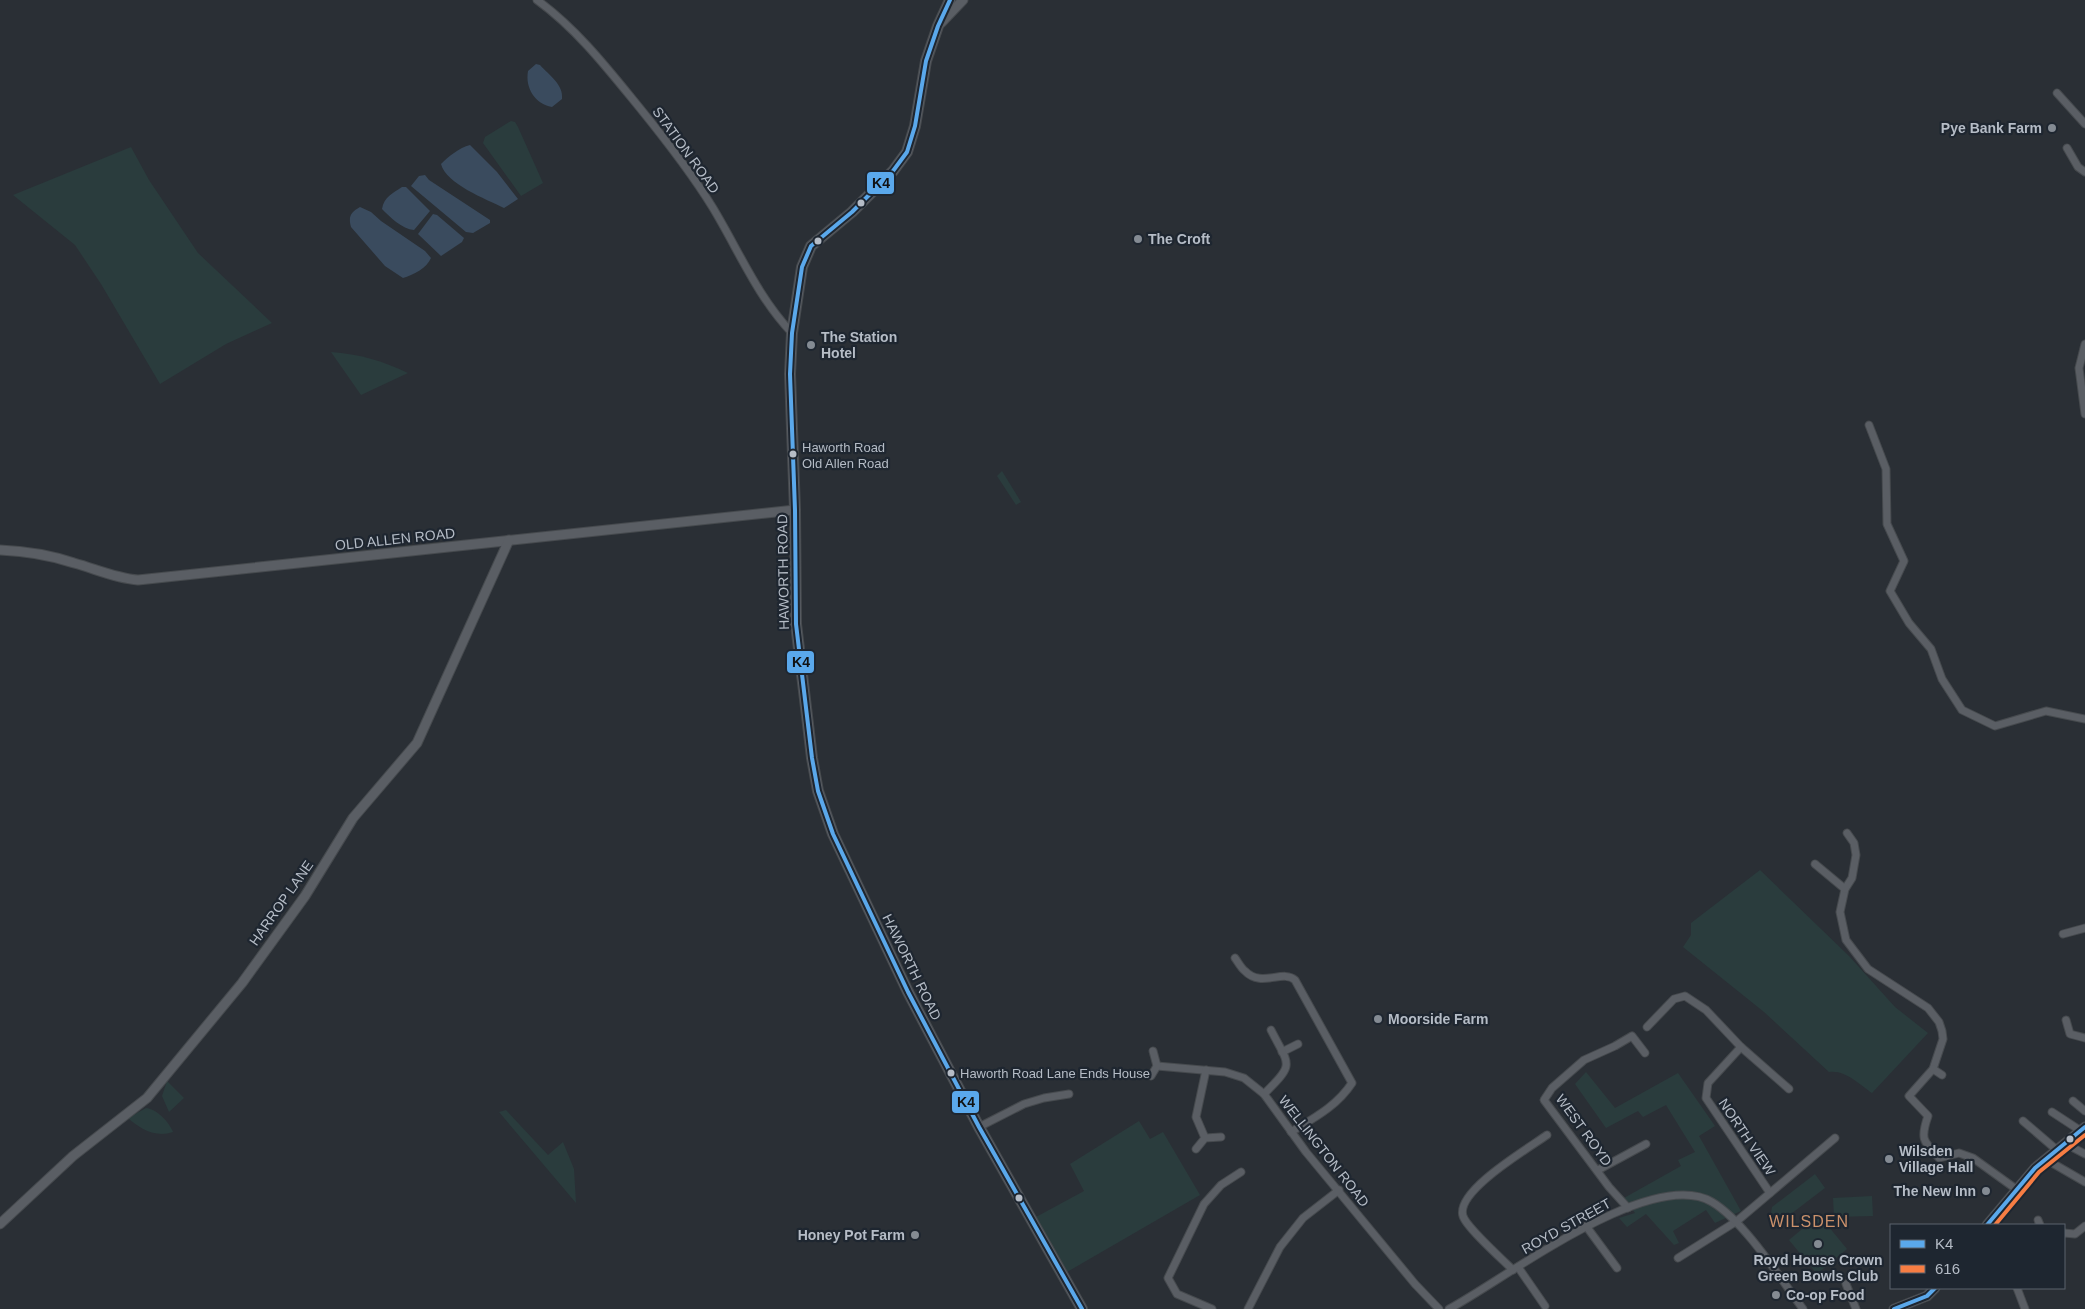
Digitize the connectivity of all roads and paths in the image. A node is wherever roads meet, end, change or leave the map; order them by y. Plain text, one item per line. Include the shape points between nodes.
1 (537, 0) edge
2 (950, 0) edge
3 (963, 0) edge
4 (938, 26) junction
5 (2056, 93) dead end
6 (2085, 124) edge
7 (2068, 148) dead end
8 (2085, 172) edge
9 (792, 333) junction
10 (2085, 344) edge
11 (2085, 414) edge
12 (1869, 425) dead end
13 (796, 510) junction
14 (509, 540) junction
15 (0, 550) edge
16 (2085, 719) edge
17 (1847, 833) dead end
18 (1815, 864) dead end
19 (1845, 889) junction
20 (2085, 928) edge
21 (2063, 934) dead end
22 (1235, 958) dead end
23 (2066, 1020) dead end
24 (1647, 1027) dead end
25 (1271, 1030) dead end
26 (2085, 1038) edge
27 (1298, 1044) dead end
28 (1741, 1047) junction
29 (1153, 1051) dead end
30 (1282, 1052) junction
31 (1646, 1053) dead end
32 (1157, 1066) junction
33 (1933, 1069) junction
34 (1206, 1070) junction
35 (1942, 1075) dead end
36 (1152, 1076) dead end
37 (1789, 1089) dead end
38 (1069, 1094) dead end
39 (1264, 1094) junction
40 (2072, 1101) dead end
41 (2085, 1111) edge
42 (2052, 1112) dead end
43 (2023, 1121) dead end
44 (979, 1128) junction
45 (2083, 1129) edge
46 (1291, 1132) junction
47 (1547, 1135) dead end
48 (1205, 1138) junction
49 (1221, 1138) dead end
50 (1835, 1138) dead end
51 (1646, 1144) dead end
52 (2066, 1144) junction
53 (1196, 1149) dead end
54 (2058, 1151) junction
55 (2085, 1154) edge
56 (2047, 1160) junction
57 (1598, 1170) junction
58 (1241, 1172) dead end
59 (2085, 1182) edge
60 (2016, 1189) junction
61 (1339, 1190) junction
62 (1770, 1193) junction
63 (1628, 1208) junction
64 (1737, 1222) junction
65 (0, 1224) edge
66 (1990, 1224) edge
67 (1586, 1226) junction
68 (2085, 1226) edge
69 (2065, 1233) edge
70 (1678, 1258) dead end
71 (1617, 1268) dead end
72 (1515, 1269) junction
73 (1846, 1284) dead end
74 (1934, 1289) edge
75 (2017, 1289) edge
76 (1545, 1306) dead end
77 (1082, 1309) edge
78 (1212, 1309) edge
79 (1248, 1309) edge
80 (1439, 1309) edge
81 (1450, 1309) edge
82 (1803, 1309) edge
83 (1856, 1309) edge
84 (1894, 1309) edge
85 (2025, 1309) edge

1 - 9 street, STATION ROAD via 567,24 653,125 713,208 765,302
2 - 4 main road, HAWORTH ROAD
3 - 4 street
4 - 9 main road, HAWORTH ROAD via 926,61 907,152 893,172 811,246 802,267
5 - 6 street
7 - 8 street via 2078,167
9 - 13 main road, HAWORTH ROAD via 790,381
10 - 11 street via 2079,368
12 - 16 street via 1886,469 1887,524 1904,561 1890,591 1909,623 1931,649 1942,679 1962,710 1995,726 2046,711
13 - 14 street, OLD ALLEN ROAD
13 - 44 main road, HAWORTH ROAD via 796,624 818,791 833,834 877,930
14 - 15 street, OLD ALLEN ROAD via 138,580 108,575 41,555
14 - 65 street, HARROP LANE via 417,743 354,818 305,896 242,984 147,1098 73,1156
17 - 19 street via 1854,843 1856,855 1852,878
18 - 19 street
19 - 33 street via 1841,923 1846,940 1857,956 1868,969 1928,1008 1938,1022 1943,1039
20 - 21 street
22 - 46 street via 1252,976 1266,979 1287,976 1295,980 1352,1083 1334,1105
23 - 26 street via 2070,1034
24 - 28 street via 1674,999 1685,996 1706,1010
25 - 30 street
27 - 30 street
28 - 37 street
28 - 62 street, NORTH VIEW via 1708,1083 1706,1098
29 - 32 street
30 - 39 street via 1286,1070
31 - 57 street, WEST ROYD via 1632,1036 1584,1060 1552,1088 1544,1100
32 - 34 street, WELLINGTON ROAD
32 - 36 street
33 - 35 street
33 - 60 street via 1909,1096 1928,1116 1923,1139 1939,1158 1959,1153 1973,1158
34 - 39 street, WELLINGTON ROAD via 1244,1078
34 - 48 street via 1196,1117
38 - 44 street via 1024,1104
39 - 46 street, WELLINGTON ROAD
40 - 41 street
42 - 45 street
43 - 54 street
44 - 77 main road, HAWORTH ROAD
45 - 52 street
46 - 61 street, WELLINGTON ROAD
47 - 72 street via 1478,1184 1463,1204 1466,1220
48 - 49 street
48 - 53 street
50 - 62 street
51 - 57 street
52 - 54 street
52 - 55 street
54 - 56 street
56 - 59 street
56 - 60 street
57 - 63 street, WEST ROYD
58 - 78 street via 1221,1185 1204,1204 1168,1278 1177,1294
60 - 66 street
61 - 79 street via 1303,1218 1280,1247
61 - 80 street, WELLINGTON ROAD
62 - 64 street
63 - 64 street, ROYD STREET via 1655,1198 1688,1194 1712,1201
63 - 67 street, ROYD STREET
64 - 70 street
64 - 82 street, ROYD STREET
67 - 71 street
67 - 72 street, ROYD STREET
68 - 69 street via 2075,1234
72 - 76 street
72 - 81 street, ROYD STREET
73 - 83 street
74 - 84 street via 1927,1296
75 - 85 street

